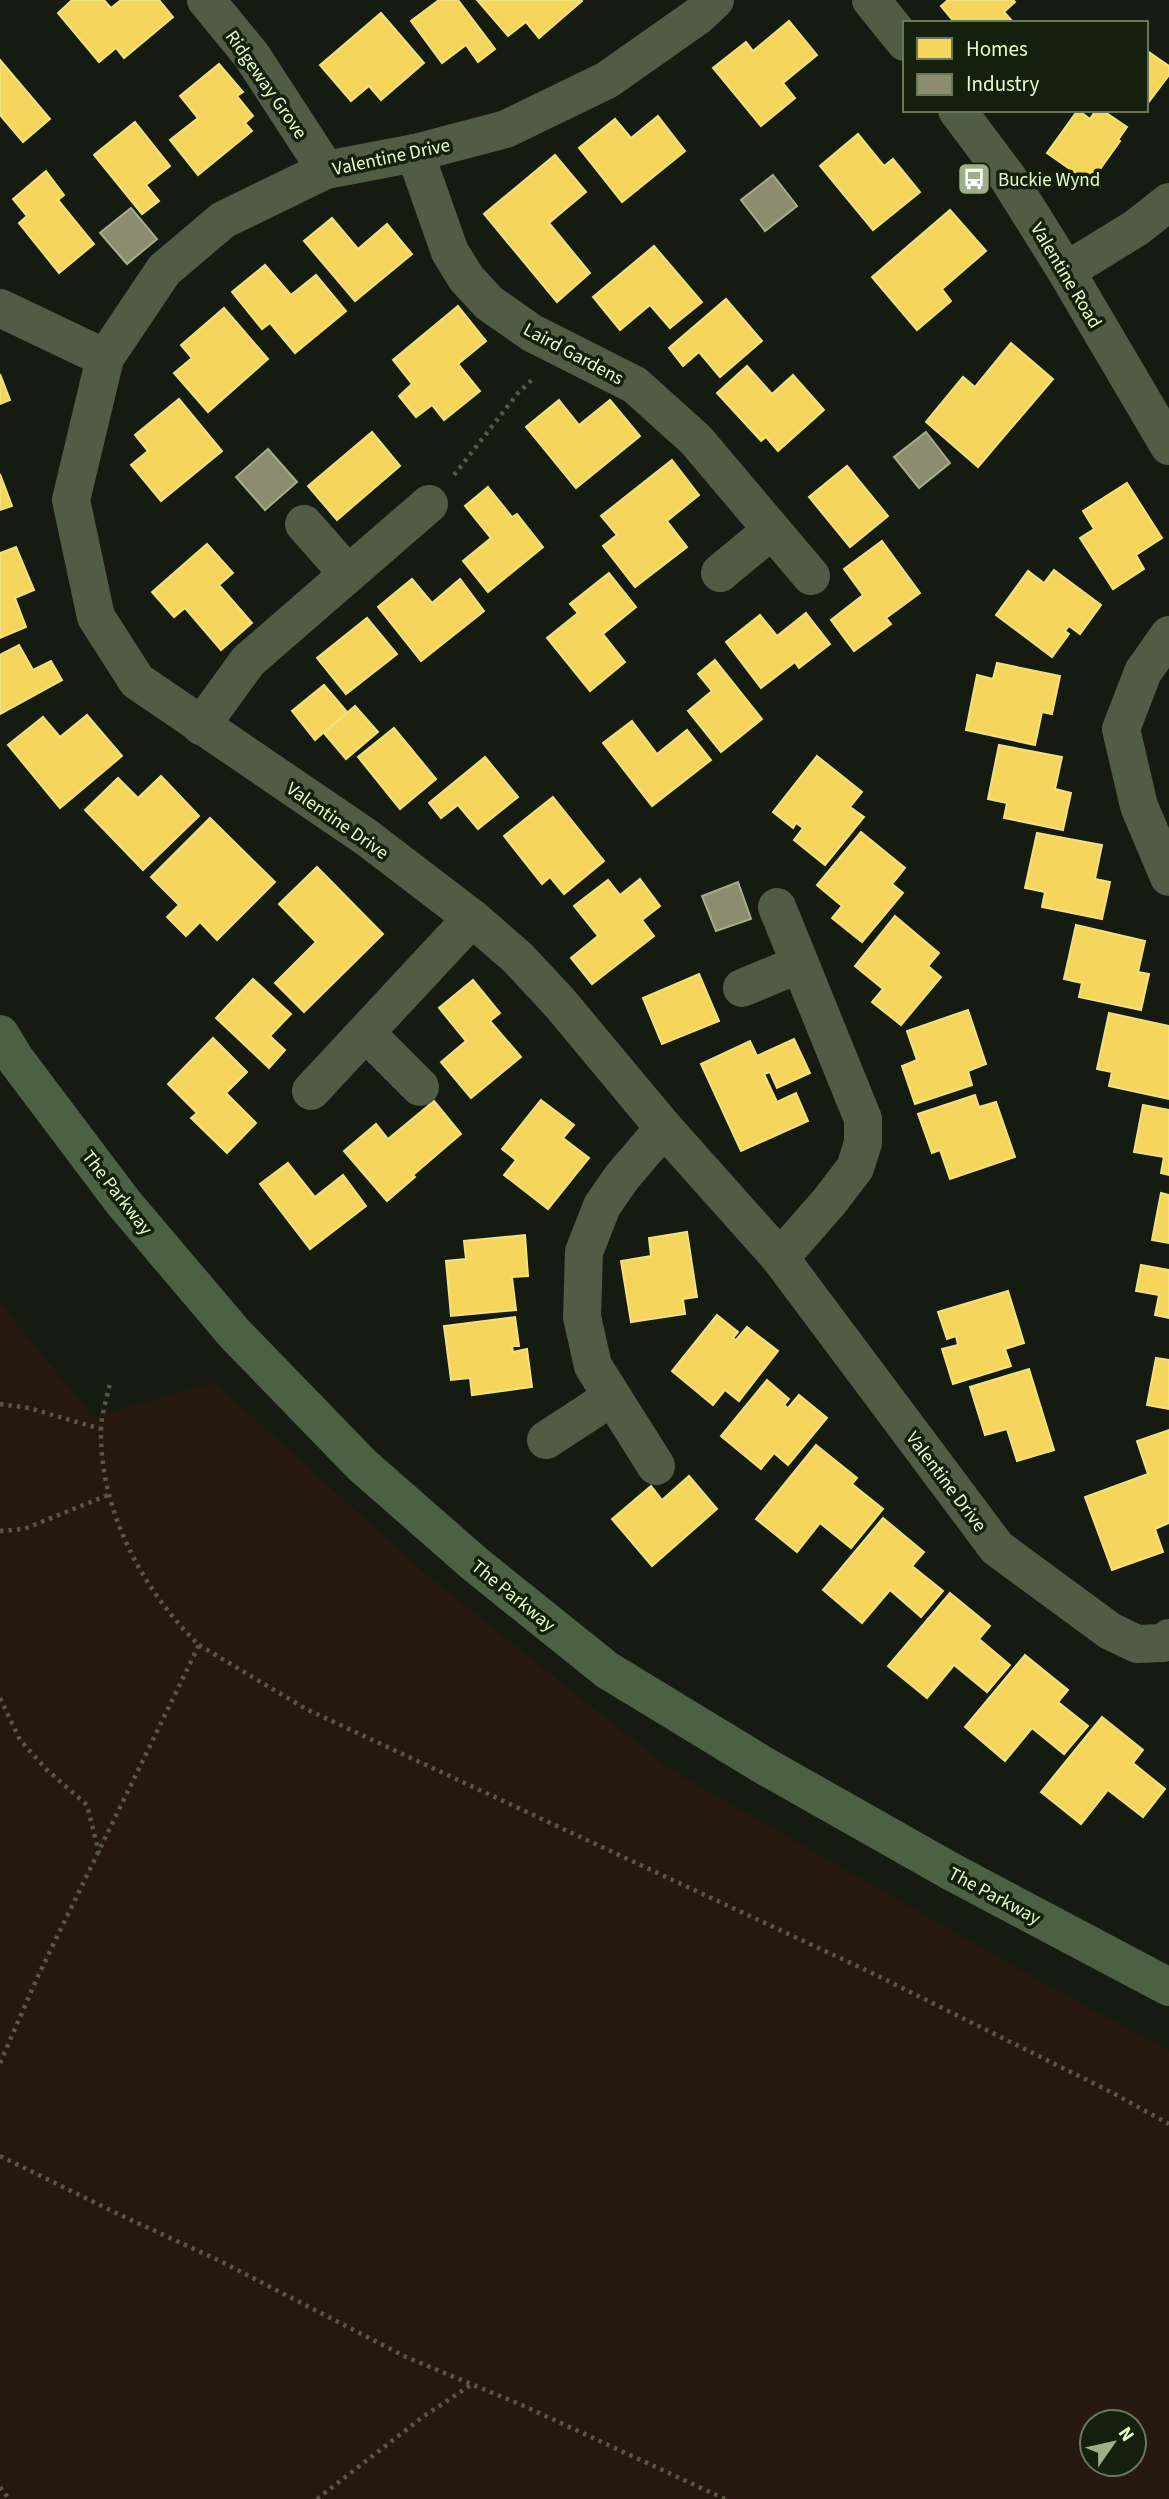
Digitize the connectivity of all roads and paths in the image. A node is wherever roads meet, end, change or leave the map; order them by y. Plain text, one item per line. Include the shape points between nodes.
1 (206, 0) edge
2 (715, 0) edge
3 (871, 0) edge
4 (903, 40) edge
5 (958, 112) edge
6 (415, 153) junction
7 (326, 170) junction
8 (1169, 202) edge
9 (1066, 271) junction
10 (0, 308) edge
11 (570, 352) junction
12 (105, 358) junction
13 (1169, 446) edge
14 (429, 504) joint
15 (304, 524) dead end
16 (772, 530) junction
17 (720, 573) dead end
18 (348, 574) junction
19 (811, 576) dead end
20 (1169, 635) edge
21 (201, 726) junction
22 (1169, 877) edge
23 (777, 907) dead end
24 (472, 918) junction
25 (800, 964) junction
26 (742, 988) dead end
27 (366, 1033) junction
28 (0, 1034) edge
29 (421, 1087) dead end
30 (311, 1091) dead end
31 (664, 1128) junction
32 (779, 1258) junction
33 (110, 1383) dead end
34 (612, 1397) junction
35 (0, 1404) edge
36 (101, 1429) junction
37 (546, 1440) dead end
38 (656, 1466) dead end
39 (108, 1495) junction
40 (0, 1531) edge
41 (199, 1645) junction
42 (1167, 1646) edge
43 (0, 1698) edge
44 (99, 1853) junction
45 (1169, 1987) edge
46 (0, 2063) edge
47 (1169, 2124) edge
48 (0, 2156) edge
49 (472, 2384) junction
50 (0, 2487) edge
51 (9, 2499) edge
52 (317, 2499) edge
53 (725, 2499) edge

1 - 7 street, Ridgeway Grove via 253,56
2 - 6 street, Valentine Drive via 607,80 506,129
3 - 4 street
5 - 9 street, Valentine Road via 1008,178
6 - 7 street, Valentine Drive
6 - 11 street, Laird Gardens via 450,251 466,278 489,303 531,333
7 - 12 street, Valentine Drive via 223,220 164,270
8 - 9 street
9 - 13 street, Valentine Road
10 - 12 street
11 - 14 path via 518,393
11 - 16 street, Laird Gardens via 635,385 695,440
12 - 21 street, Valentine Drive via 71,500 96,617 137,681
14 - 18 street
15 - 18 street
16 - 17 street
16 - 19 street, Laird Gardens
18 - 21 street via 248,661
20 - 22 street via 1143,672 1121,729 1139,806
21 - 24 street, Valentine Drive via 366,837
23 - 25 street
24 - 27 street
24 - 31 street, Valentine Drive via 559,1002
25 - 26 street
25 - 32 street via 863,1119 863,1143 855,1168
27 - 29 street
27 - 30 street
28 - 45 main road, The Parkway via 122,1202 234,1332 362,1465 475,1563 607,1670 952,1872
31 - 32 street, Valentine Drive
31 - 34 street via 602,1206 584,1252 582,1317 593,1366
32 - 42 street, Valentine Drive via 997,1548 1110,1632 1137,1644
33 - 36 path
34 - 37 street
34 - 38 street
35 - 36 path
36 - 39 path
39 - 40 path via 24,1529
39 - 41 path via 125,1541 146,1578 176,1623
41 - 44 path
41 - 47 path via 306,1709 870,1972
43 - 44 path via 20,1740 87,1805
44 - 46 path
48 - 49 path via 220,2260 406,2357
49 - 52 path
49 - 53 path
50 - 51 path

